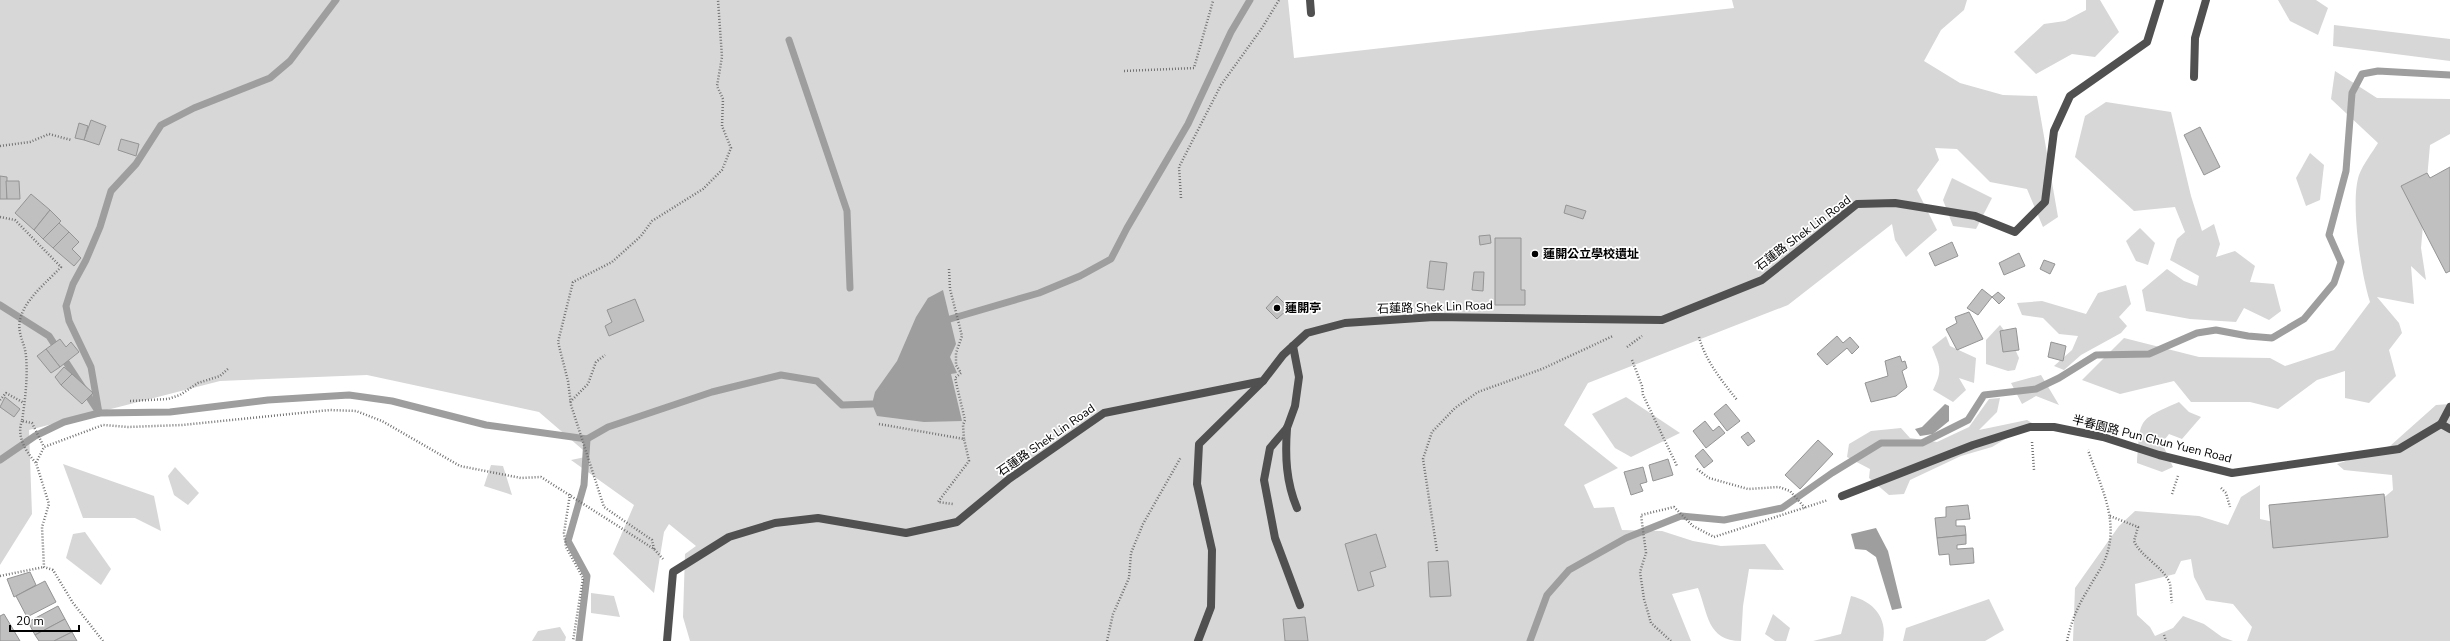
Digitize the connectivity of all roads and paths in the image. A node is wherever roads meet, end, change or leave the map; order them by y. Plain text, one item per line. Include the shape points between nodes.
1 (718, 0) edge
2 (1279, 0) edge
3 (1310, 0) edge
4 (2160, 0) edge
5 (2206, 0) edge
6 (1213, 1) dead end
7 (1311, 13) dead end
8 (1124, 71) dead end
9 (2194, 77) dead end
10 (71, 140) dead end
11 (0, 146) edge
12 (1180, 198) dead end
13 (0, 217) edge
14 (949, 269) dead end
15 (1628, 320) junction
16 (1699, 337) dead end
17 (1293, 346) junction
18 (604, 355) dead end
19 (1632, 360) dead end
20 (229, 368) dead end
21 (1263, 381) junction
22 (0, 400) edge
23 (1737, 400) dead end
24 (130, 401) dead end
25 (24, 403) junction
26 (570, 404) junction
27 (2450, 406) edge
28 (22, 421) junction
29 (879, 424) dead end
30 (2441, 424) junction
31 (1286, 428) junction
32 (2450, 429) edge
33 (2081, 433) junction
34 (2032, 439) dead end
35 (964, 440) junction
36 (1199, 444) junction
37 (44, 447) junction
38 (36, 464) junction
39 (1677, 466) dead end
40 (1697, 469) dead end
41 (2034, 470) dead end
42 (2179, 472) dead end
43 (2216, 483) dead end
44 (2172, 494) dead end
45 (572, 495) junction
46 (1842, 496) joint
47 (976, 507) junction
48 (2230, 507) dead end
49 (1297, 508) dead end
50 (1805, 508) junction
51 (2110, 516) junction
52 (654, 549) junction
53 (1437, 551) dead end
54 (44, 567) junction
55 (673, 572) junction
56 (0, 576) edge
57 (2172, 603) dead end
58 (1300, 605) dead end
59 (2164, 635) dead end
60 (103, 641) edge
61 (573, 641) edge
62 (667, 641) edge
63 (1107, 641) edge
64 (1198, 641) edge
65 (1671, 641) edge
66 (2067, 641) edge
67 (2166, 641) edge

1 - 26 path via 722,57 717,86 723,99 722,126 731,148 722,170 703,189 652,221 641,236 612,262 572,282 558,342 568,381
2 - 12 path via 1221,85 1179,167
3 - 7 street
4 - 15 street, 石蓮路 Shek Lin Road via 2147,42 2070,96 2054,131 2045,202 2015,232 1975,216 1895,203 1857,204 1762,280 1662,320
5 - 9 street via 2194,38
6 - 8 path via 1194,68
10 - 11 path via 48,134 30,142
13 - 25 path via 15,220 61,267 25,308 20,320 19,334 26,355
14 - 35 path via 950,289 962,336 956,353 956,365 961,373 955,378 965,420
15 - 17 street, 石蓮路 Shek Lin Road via 1434,317 1345,322 1307,333
15 - 53 path via 1618,334 1542,369 1478,392 1455,408 1432,432 1423,459
16 - 23 path via 1701,347 1719,377
17 - 21 street, 石蓮路 Shek Lin Road
17 - 31 street via 1299,377 1295,406
18 - 26 path via 596,362 588,384
19 - 39 path via 1643,395
20 - 24 path via 220,376 198,383 180,395 168,399
21 - 36 street
21 - 47 street, 石蓮路 Shek Lin Road via 1104,413 1009,479
22 - 25 path via 6,393
25 - 28 path
26 - 52 path via 604,507 652,540
27 - 30 street
28 - 37 path via 32,422
28 - 38 path via 20,434 28,454
29 - 35 path
30 - 32 street
30 - 33 street, 半春園路 Pun Chun Yuen Road via 2399,449 2232,473
31 - 49 street via 1285,456 1289,490
31 - 58 street via 1270,448 1264,480 1275,538
33 - 46 street, 半春園路 Pun Chun Yuen Road via 2054,427 2030,428 1973,445
33 - 51 path via 2107,499
34 - 41 path
35 - 47 path via 969,461 938,502
36 - 63 path via 1184,454 1143,524 1131,553 1129,578 1113,614
36 - 64 street via 1197,484 1212,550 1211,607
37 - 38 path
37 - 45 path via 103,425 182,425 330,410 356,411 382,421 460,466 521,478 541,477
38 - 54 path via 49,504 42,527
40 - 50 path via 1709,478 1748,489 1779,487 1790,491
42 - 44 path
43 - 48 path via 2226,493
45 - 52 path
45 - 61 path via 564,533 566,547 583,578
46 - 50 path
47 - 55 street, 石蓮路 Shek Lin Road via 957,522 906,533 818,518 775,523 729,537
50 - 65 path via 1714,537 1693,526 1674,507 1642,515 1646,554 1640,572 1644,599 1651,623
51 - 57 path via 2138,527 2134,541 2136,548 2169,583
51 - 66 path via 2109,544 2103,564 2076,610
52 - 55 path
54 - 56 path
54 - 60 path via 54,570 73,603
55 - 62 street
59 - 67 path

